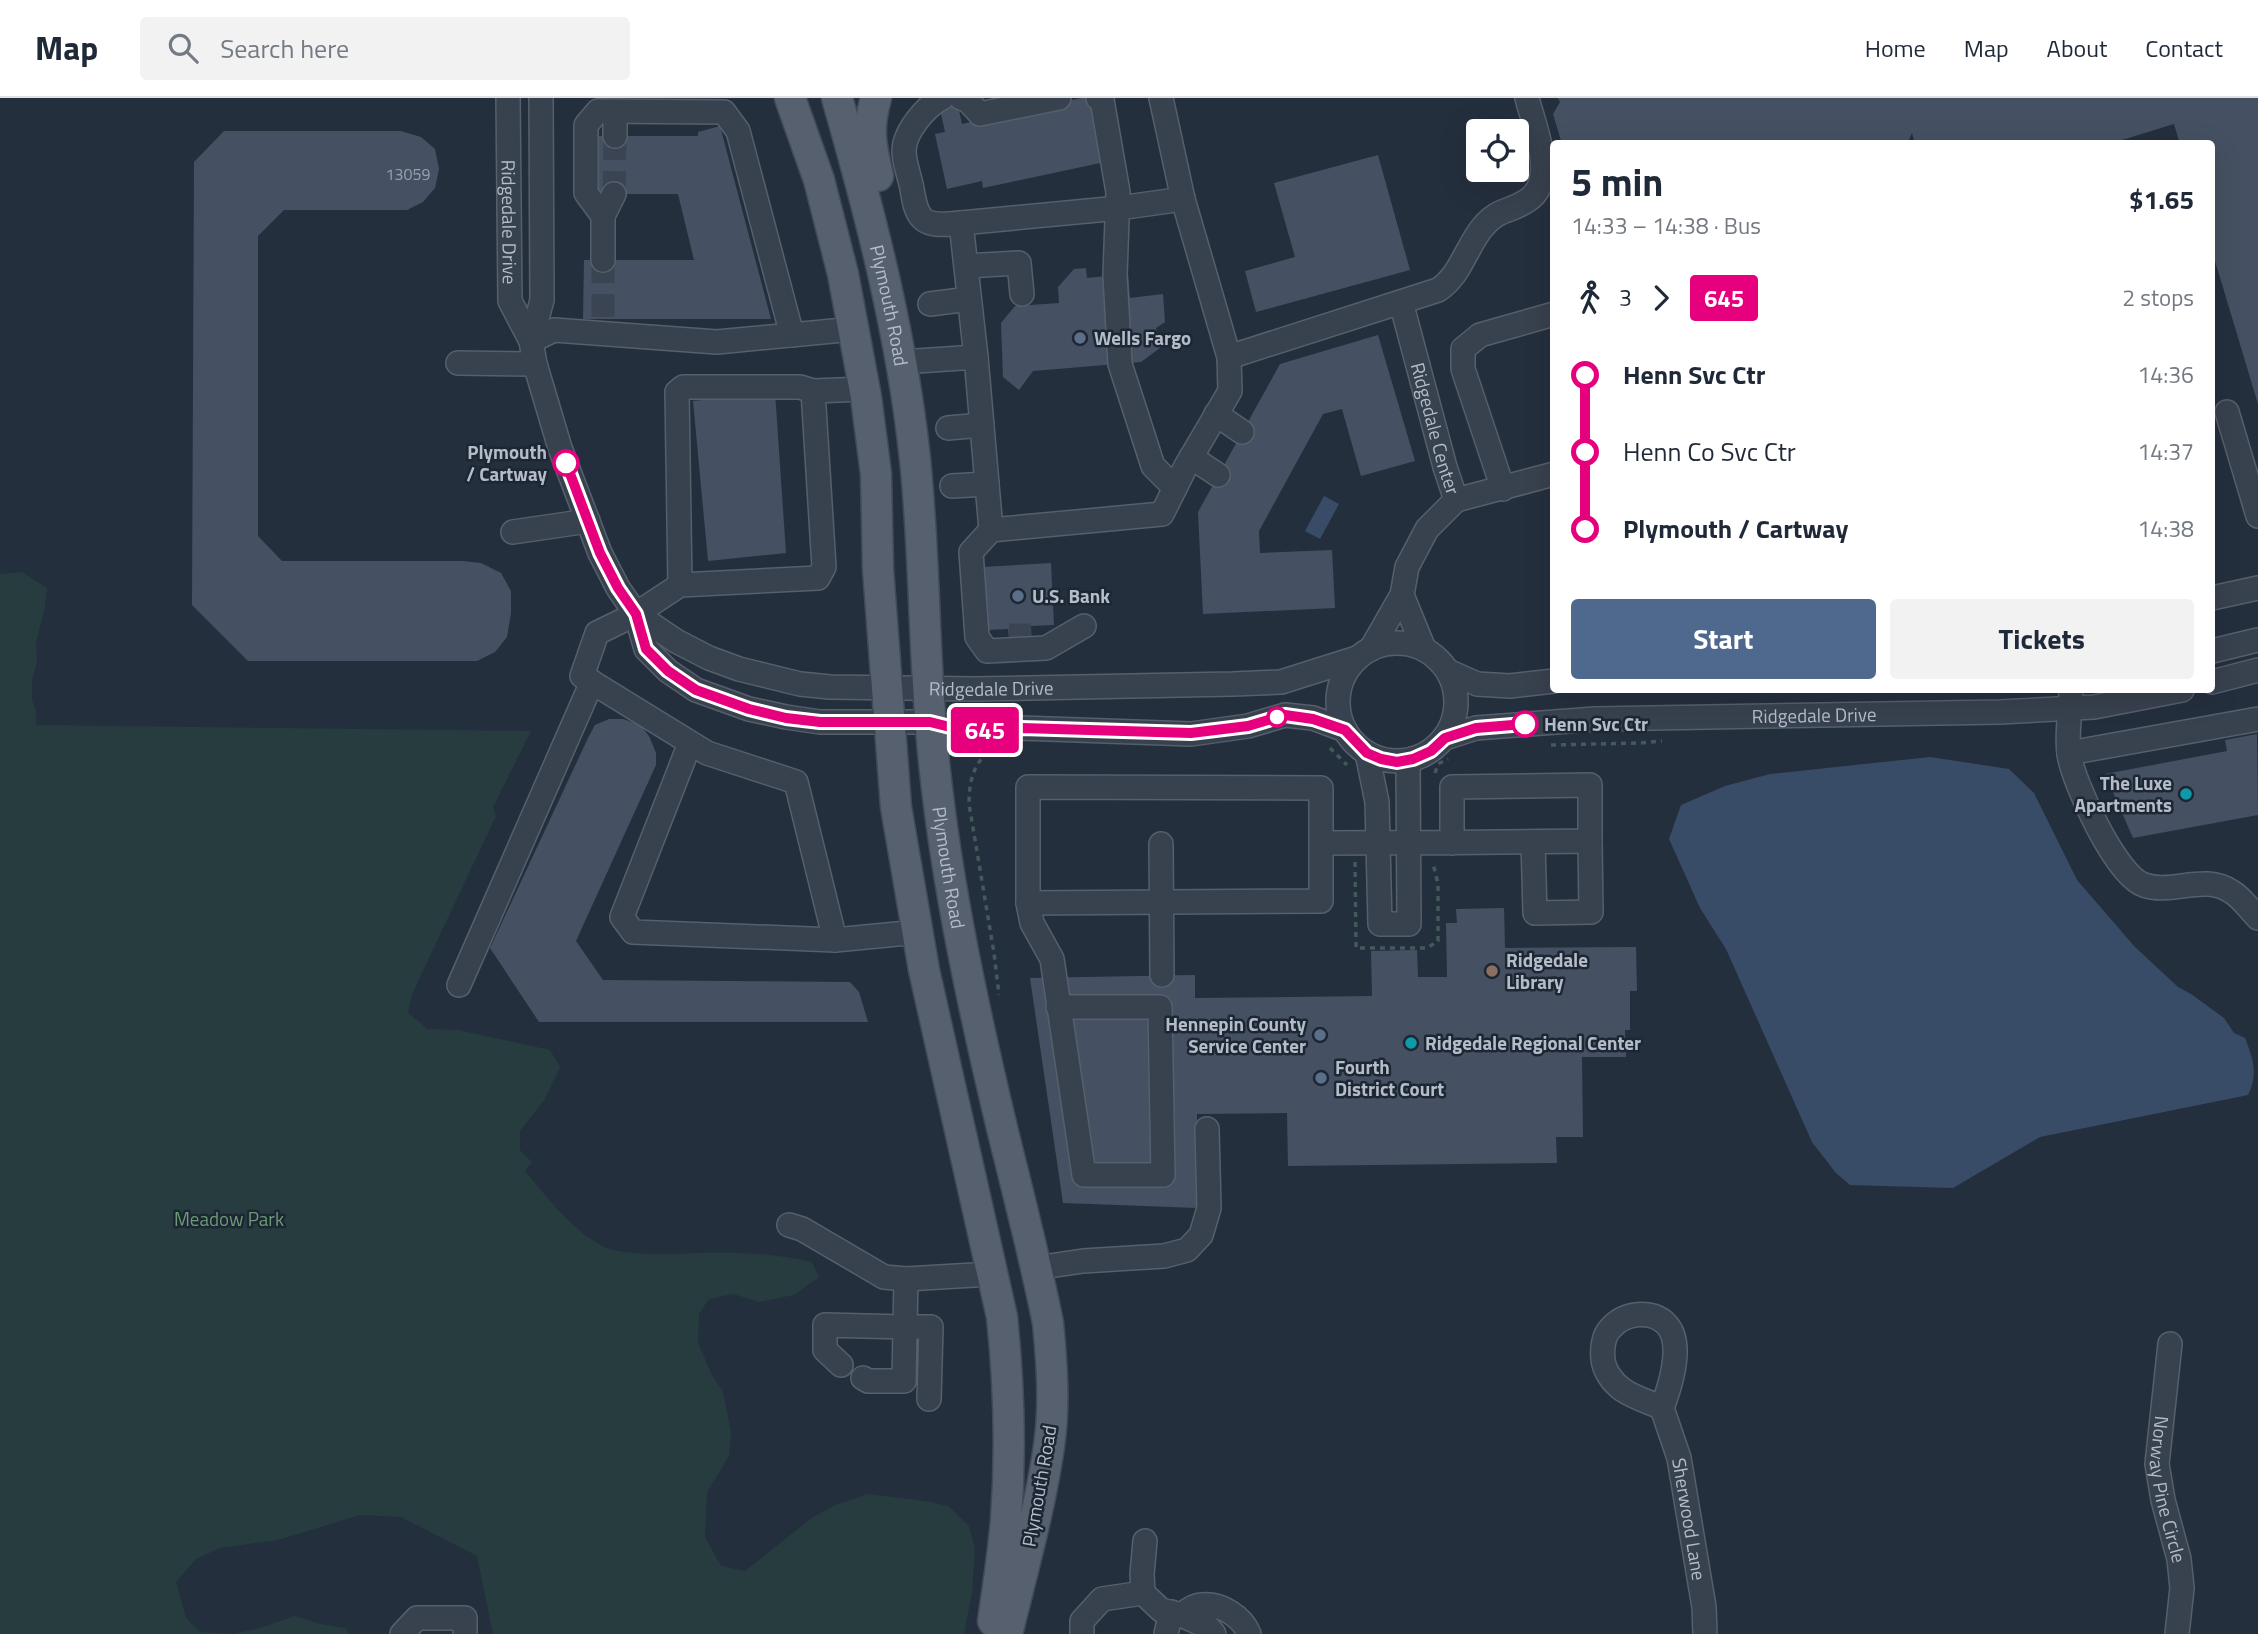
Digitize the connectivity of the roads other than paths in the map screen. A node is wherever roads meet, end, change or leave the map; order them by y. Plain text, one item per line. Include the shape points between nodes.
1 (508, 98) edge
2 (541, 98) edge
3 (790, 98) edge
4 (837, 98) edge
5 (876, 98) edge
6 (942, 98) edge
7 (961, 98) edge
8 (1059, 98) edge
9 (1161, 98) edge
10 (1527, 98) edge
11 (1100, 99) edge
12 (615, 111) junction
13 (615, 136) tunnel mouth
14 (614, 194) tunnel mouth
15 (1183, 199) junction
16 (1119, 208) junction
17 (603, 216) junction
18 (961, 223) junction
19 (603, 260) tunnel mouth
20 (965, 266) junction
21 (1022, 294) dead end
22 (969, 299) junction
23 (1401, 302) junction
24 (930, 304) dead end
25 (1550, 315) edge
26 (854, 329) junction
27 (793, 335) junction
28 (531, 341) junction
29 (1229, 357) junction
30 (975, 358) junction
31 (902, 362) junction
32 (458, 363) dead end
33 (535, 364) junction
34 (865, 389) junction
35 (813, 391) junction
36 (2227, 412) dead end
37 (1216, 414) junction
38 (982, 425) junction
39 (948, 428) dead end
40 (1242, 432) dead end
41 (1191, 457) junction
42 (2251, 464) edge
43 (1218, 475) dead end
44 (1550, 475) edge
45 (987, 484) junction
46 (952, 486) dead end
47 (1175, 488) junction
48 (1503, 489) junction
49 (1456, 500) junction
50 (2258, 516) edge
51 (588, 522) junction
52 (990, 530) junction
53 (513, 532) dead end
54 (680, 584) junction
55 (2258, 588) edge
56 (1402, 595) junction
57 (2215, 597) edge
58 (636, 614) junction
59 (1084, 626) dead end
60 (977, 637) junction
61 (1059, 640) junction
62 (2258, 640) edge
63 (1424, 649) junction
64 (2215, 650) edge
65 (1364, 654) junction
66 (2258, 670) edge
67 (1448, 671) junction
68 (1550, 681) edge
69 (2215, 681) edge
70 (592, 682) junction
71 (887, 688) junction
72 (926, 688) junction
73 (2166, 693) edge
74 (2071, 699) edge
75 (2258, 719) edge
76 (889, 722) junction
77 (930, 722) junction
78 (1345, 730) junction
79 (690, 743) junction
80 (1450, 746) junction
81 (1367, 753) junction
82 (2069, 753) junction
83 (1413, 759) junction
84 (1590, 841) junction
85 (1533, 842) junction
86 (1321, 843) junction
87 (1379, 843) junction
88 (1408, 843) junction
89 (1452, 843) junction
90 (1161, 844) dead end
91 (1161, 902) junction
92 (1028, 903) junction
93 (2258, 918) edge
94 (918, 932) junction
95 (835, 940) junction
96 (1162, 975) dead end
97 (459, 985) dead end
98 (1058, 1007) junction
99 (1208, 1129) dead end
100 (789, 1225) dead end
101 (1036, 1268) junction
102 (991, 1274) junction
103 (906, 1279) junction
104 (905, 1326) junction
105 (2170, 1344) dead end
106 (841, 1365) dead end
107 (863, 1378) dead end
108 (929, 1399) dead end
109 (1662, 1408) dead end
110 (1145, 1541) dead end
111 (1143, 1593) junction
112 (1173, 1620) edge
113 (402, 1634) edge
114 (465, 1634) edge
115 (992, 1634) edge
116 (1007, 1634) edge
117 (1082, 1634) edge
118 (1214, 1634) edge
119 (1249, 1634) edge
120 (1705, 1634) edge
121 (2176, 1634) edge

1 - 28 street, Ridgedale Drive via 510,301
2 - 28 street, Ridgedale Drive via 542,300
3 - 26 main road, Plymouth Road via 819,180
4 - 31 main road, Plymouth Road
5 - 31 main road via 870,137 905,307
6 - 18 street via 920,119 904,150 917,212 925,222
7 - 8 street via 980,114
9 - 15 street
10 - 23 street via 1545,170 1535,194 1492,216 1448,284
11 - 16 street
12 - 13 street
12 - 17 street via 598,111 586,125 586,193
12 - 27 street via 724,112 738,131
14 - 17 street
15 - 16 street
15 - 29 street
16 - 18 street
16 - 47 street via 1115,275 1120,364 1153,466
17 - 19 street
18 - 20 street
20 - 21 street via 1019,263
20 - 22 street
22 - 24 street
22 - 30 street
23 - 29 street
23 - 49 street, Ridgedale Center
25 - 48 street via 1480,335 1463,349 1463,369
26 - 27 street
26 - 34 main road, Plymouth Road
27 - 28 street via 717,342 603,326 554,330
28 - 33 street, Ridgedale Drive
29 - 37 street via 1230,391
30 - 31 street
30 - 38 street
31 - 72 main road, Plymouth Road via 918,500
32 - 33 street
33 - 51 street, Ridgedale Drive
34 - 35 street
34 - 71 main road, Plymouth Road via 876,474
35 - 54 street via 824,567 818,578
35 - 54 street via 800,387 682,387 677,392
36 - 42 street
37 - 40 street
37 - 41 street
38 - 39 street
38 - 45 street
41 - 43 street
41 - 47 street
42 - 50 street
44 - 48 street, Ridgedale Center
45 - 46 street
45 - 52 street
47 - 52 street via 1162,514
48 - 49 street, Ridgedale Center
49 - 56 street via 1427,529 1407,567
51 - 53 street
51 - 58 street, Ridgedale Drive via 618,588
52 - 60 street via 971,552
54 - 58 street
55 - 57 street
56 - 63 street
56 - 65 street
58 - 70 street via 597,633 582,676
58 - 71 street, Ridgedale Drive via 676,641 739,669 800,684
58 - 76 street, Ridgedale Drive via 646,649 696,690 786,718
59 - 61 street
60 - 61 street via 1020,635
60 - 61 street via 987,650 1046,648
62 - 64 street
63 - 65 street via 1403,643 1381,645
63 - 67 street
65 - 72 street, Ridgedale Drive via 1281,682
65 - 78 street via 1343,676 1338,697
66 - 69 street
67 - 68 street via 1477,684
67 - 80 street via 1457,705
70 - 79 street
70 - 97 street
71 - 72 street, Ridgedale Drive
71 - 76 main road, Plymouth Road
72 - 77 main road, Plymouth Road
73 - 74 street, Ridgedale Drive via 2094,707
74 - 80 street, Ridgedale Drive via 1972,713 1595,719 1476,728
74 - 82 street
75 - 82 street
76 - 77 street, Ridgedale Drive
76 - 94 main road, Plymouth Road via 896,807
77 - 78 street, Ridgedale Drive via 970,732 1021,728 1191,733 1248,726 1285,715
77 - 101 main road, Plymouth Road via 964,958
78 - 81 street
79 - 95 street via 707,753 796,782
79 - 95 street via 622,917 633,932
80 - 83 street
81 - 83 street via 1389,761
81 - 87 street
82 - 93 street via 2086,806 2122,866 2141,884 2163,889 2213,884 2232,892
83 - 88 street via 1408,767
84 - 85 street
84 - 85 street via 1591,912 1535,913
84 - 89 street via 1590,785 1452,787
85 - 89 street
86 - 87 street
86 - 91 street via 1321,901
86 - 92 street via 1321,788 1028,787
87 - 88 street
87 - 88 street via 1380,924 1409,924
88 - 89 street
90 - 91 street
91 - 92 street
91 - 96 street
92 - 98 street via 1032,923 1052,959
94 - 95 street
94 - 102 main road, Plymouth Road
98 - 98 street via 1084,1175 1163,1175 1160,1007
99 - 101 street via 1209,1208 1201,1235 1187,1250
100 - 103 street via 884,1277
101 - 102 main road
101 - 116 main road, Plymouth Road via 1052,1363 1049,1444
102 - 103 street
102 - 115 main road, Plymouth Road via 1006,1357 1008,1458 1006,1520
103 - 104 street
104 - 106 street via 825,1325 825,1350
104 - 107 street via 904,1381
104 - 108 street via 931,1327
105 - 121 street, Norway Pine Circle via 2157,1464 2179,1559 2182,1588
109 - 120 street, Sherwood Lane via 1679,1458
110 - 111 street
111 - 112 street
111 - 117 street via 1102,1599 1082,1620
112 - 118 street via 1208,1628
112 - 119 street via 1199,1605 1216,1606 1233,1614
113 - 114 street via 417,1618 464,1618

